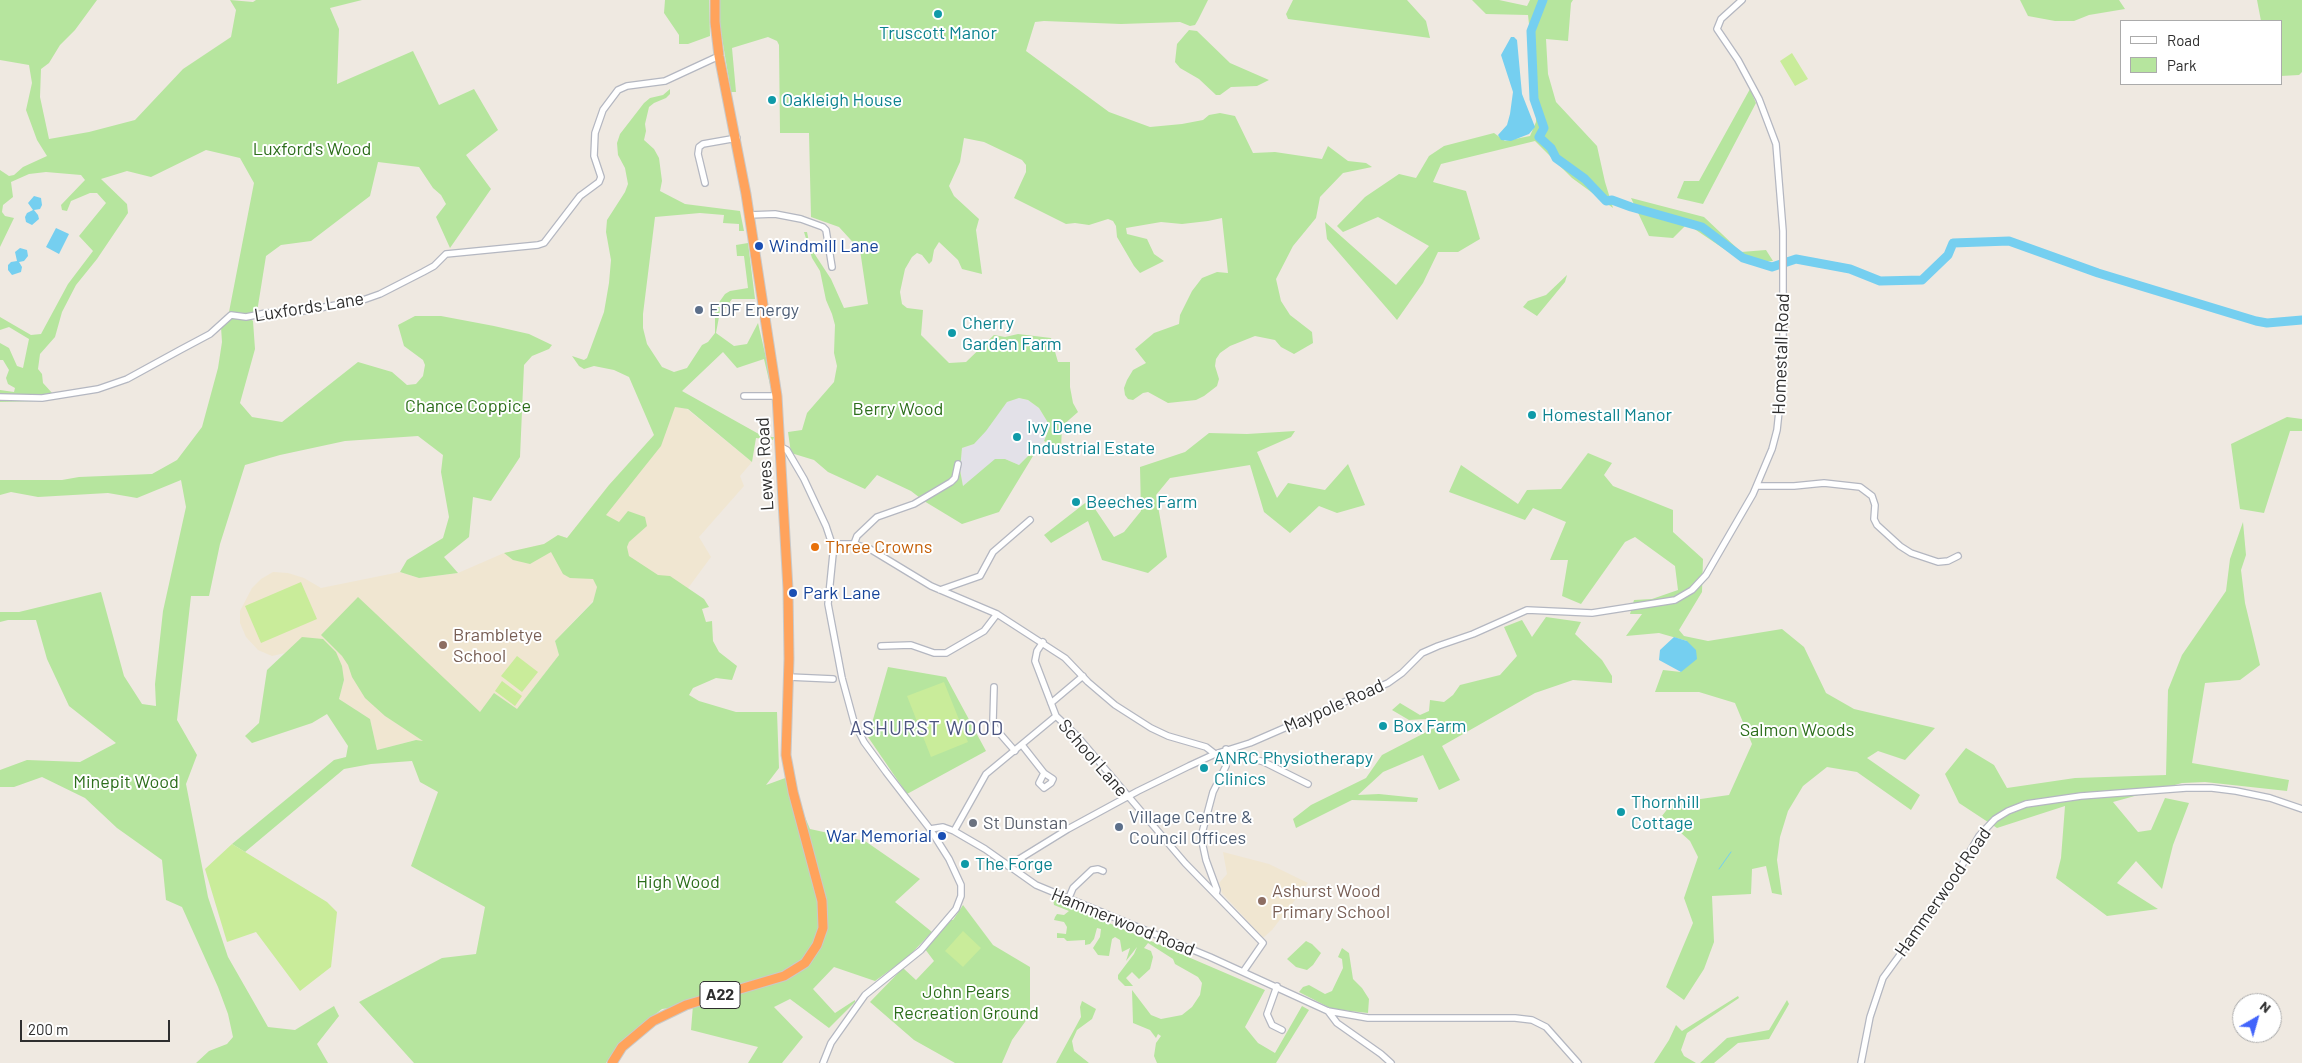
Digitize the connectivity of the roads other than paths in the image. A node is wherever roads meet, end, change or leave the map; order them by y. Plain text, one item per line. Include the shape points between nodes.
1 (715, 0) edge
2 (1742, 0) edge
3 (719, 56) junction
4 (736, 138) junction
5 (704, 183) dead end
6 (749, 215) junction
7 (832, 267) dead end
8 (744, 396) dead end
9 (777, 396) junction
10 (0, 397) edge
11 (781, 447) junction
12 (958, 464) dead end
13 (1757, 486) junction
14 (1030, 520) dead end
15 (832, 544) junction
16 (854, 544) junction
17 (1958, 556) dead end
18 (940, 590) junction
19 (997, 614) junction
20 (1498, 624) joint
21 (1043, 642) junction
22 (881, 646) dead end
23 (840, 672) junction
24 (1083, 676) junction
25 (789, 677) junction
26 (832, 679) junction
27 (844, 687) junction
28 (994, 688) dead end
29 (1051, 703) junction
30 (1056, 716) junction
31 (1022, 745) junction
32 (1015, 751) junction
33 (1227, 751) junction
34 (1215, 754) junction
35 (1044, 773) dead end
36 (1308, 784) dead end
37 (1127, 797) junction
38 (2302, 809) edge
39 (930, 829) junction
40 (954, 831) junction
41 (1008, 866) junction
42 (1103, 871) dead end
43 (1216, 894) junction
44 (1068, 900) junction
45 (1243, 972) junction
46 (1277, 986) junction
47 (1268, 1006) junction
48 (1276, 1009) dead end
49 (1328, 1011) junction
50 (1282, 1030) dead end
51 (612, 1063) edge
52 (823, 1063) edge
53 (1391, 1063) edge
54 (1578, 1063) edge
55 (1861, 1063) edge

1 - 3 highway, Lewes Road / A22
2 - 13 street, Homestall Road via 1721,19 1717,29 1759,100 1776,144 1783,231 1781,398 1772,449
3 - 4 highway, Lewes Road / A22
3 - 10 street, Luxfords Lane via 666,81 618,90 603,110 595,133 594,156 601,178 599,182 580,196 544,243 538,246 446,254 434,266 363,300 303,311 246,317 231,315 205,337 120,382 98,389 42,398
4 - 5 street via 699,147
4 - 6 highway, Lewes Road / A22
6 - 7 street via 775,214 823,227
6 - 9 highway, Lewes Road / A22
8 - 9 street
9 - 11 highway, Lewes Road / A22
11 - 15 street via 787,450 800,472
11 - 25 highway, Lewes Road / A22
12 - 16 street via 955,478 950,482 914,504 877,517 857,536
13 - 17 street via 1824,482 1860,487 1872,496 1876,524 1900,546 1938,562
13 - 20 street, Homestall Road via 1706,575 1692,590 1675,600 1592,613 1527,610
14 - 18 street via 993,552 980,576
15 - 16 street
15 - 23 street via 828,604
16 - 18 street via 886,557
18 - 19 street
19 - 21 street
19 - 22 street via 984,631 946,653 934,654 911,645
20 - 33 street, Maypole Road via 1422,653 1388,683
21 - 24 street via 1066,658
21 - 29 street, School Lane via 1035,661
23 - 26 street
23 - 27 street
24 - 29 street
24 - 34 street via 1115,706 1151,728 1206,747
25 - 26 street
25 - 51 highway, Lewes Road / A22 via 786,755 822,901 823,928 817,945 806,962 784,976 686,1004 653,1021 622,1048
26 - 27 street
27 - 39 street via 854,722 864,742
28 - 32 street via 995,728
29 - 30 street, School Lane
30 - 31 street
30 - 37 street, School Lane via 1078,737
31 - 32 street
31 - 35 street
32 - 40 street via 986,774
33 - 34 street, Maypole Road
33 - 36 street via 1264,762
33 - 43 street via 1226,766 1213,792 1201,837
34 - 37 street, Maypole Road
37 - 41 street, Maypole Road
37 - 43 street, School Lane
38 - 55 street, Hammerwood Road via 2253,794 2194,788 2081,796 2026,804 1995,819 1979,836 1948,889 1883,978 1870,1017
39 - 40 street, Hammerwood Road via 943,827
39 - 52 street via 959,879 960,902 921,950 865,995 831,1043
40 - 41 street, Hammerwood Road
41 - 44 street, Hammerwood Road via 1036,885
42 - 44 street via 1092,870 1073,888
43 - 45 street, School Lane via 1263,943
44 - 45 street, Hammerwood Road
45 - 46 street, Hammerwood Road
46 - 47 street
46 - 49 street, Hammerwood Road
47 - 48 street
47 - 50 street via 1269,1021
49 - 53 street via 1337,1023
49 - 54 street, Hammerwood Road via 1368,1018 1532,1020 1546,1027

